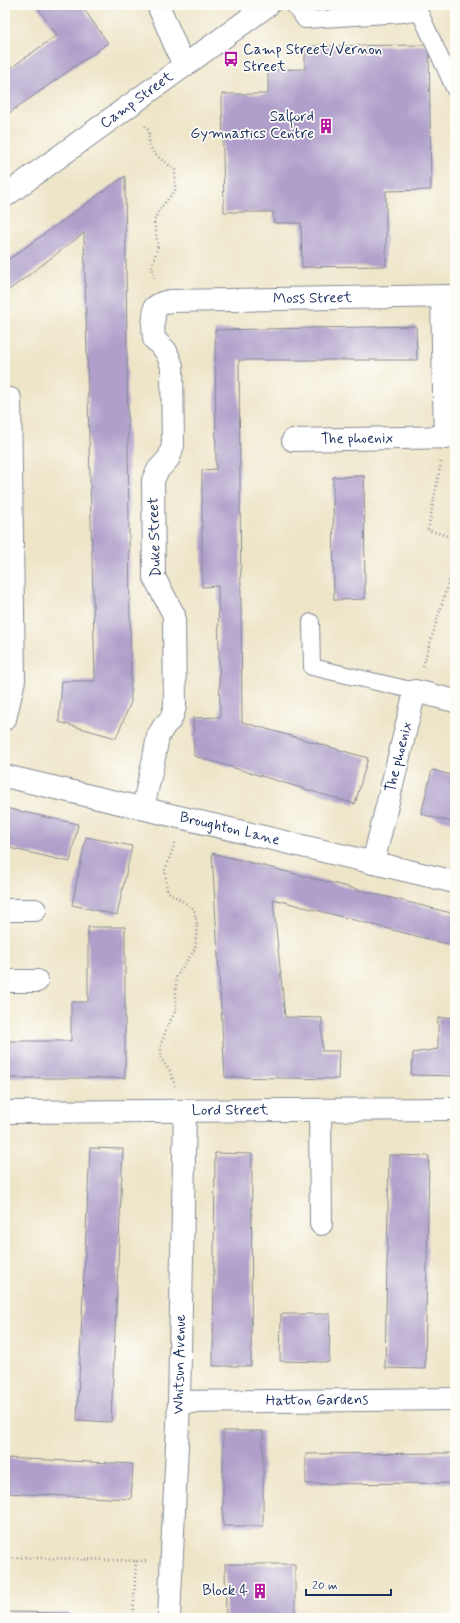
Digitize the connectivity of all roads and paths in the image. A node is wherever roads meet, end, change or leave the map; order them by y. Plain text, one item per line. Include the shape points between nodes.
1 (158, 5) edge
2 (268, 5) edge
3 (294, 5) edge
4 (417, 9) edge
5 (184, 66) junction
6 (455, 90) edge
7 (129, 106) junction
8 (5, 196) edge
9 (449, 296) edge
10 (166, 302) junction
11 (5, 403) edge
12 (450, 437) edge
13 (293, 440) dead end
14 (455, 538) edge
15 (455, 560) edge
16 (9, 588) edge
17 (311, 622) dead end
18 (415, 692) junction
19 (455, 701) edge
20 (5, 719) edge
21 (5, 776) edge
22 (143, 808) junction
23 (184, 818) junction
24 (373, 862) junction
25 (455, 882) edge
26 (5, 910) edge
27 (36, 910) dead end
28 (5, 981) edge
29 (37, 981) dead end
30 (455, 1109) edge
31 (320, 1110) junction
32 (185, 1111) junction
33 (5, 1112) edge
34 (321, 1224) dead end
35 (455, 1399) edge
36 (179, 1402) junction
37 (5, 1557) edge
38 (136, 1561) junction
39 (172, 1561) junction
40 (133, 1618) edge
41 (169, 1618) edge

1 - 5 street
2 - 5 street, Camp Street
3 - 4 lane via 305,20
4 - 6 lane
5 - 7 street, Camp Street
7 - 8 street, Camp Street
7 - 10 path via 149,131 151,152 175,170 175,190 159,210 154,221 158,246 152,266 153,276
9 - 10 street, Moss Street
9 - 12 street
10 - 22 street, Duke Street via 156,308 153,332 154,339 166,351 172,366 173,445 169,458 158,470 154,480 154,578 174,615 175,707 172,719 158,736
11 - 16 street via 10,399
12 - 13 street, The phoenix
12 - 14 path via 428,530
15 - 18 path
16 - 20 street via 14,680
17 - 18 lane via 312,666
18 - 19 street
18 - 24 street, The phoenix
21 - 22 street, Broughton Lane
22 - 23 street, Broughton Lane
23 - 24 street, Broughton Lane
23 - 32 path via 165,870 167,891 194,909 197,925 195,949 176,976 176,1010 161,1044 161,1059 170,1071
24 - 25 street, Broughton Lane
26 - 27 street
28 - 29 street
30 - 31 street, Lord Street
31 - 32 street, Lord Street
31 - 34 street
32 - 33 street, Lord Street
32 - 36 street, Whitsun Avenue
35 - 36 street, Hatton Gardens
36 - 39 street, Whitsun Avenue
37 - 38 path
38 - 39 path
38 - 40 path
39 - 41 street, Whitsun Avenue

